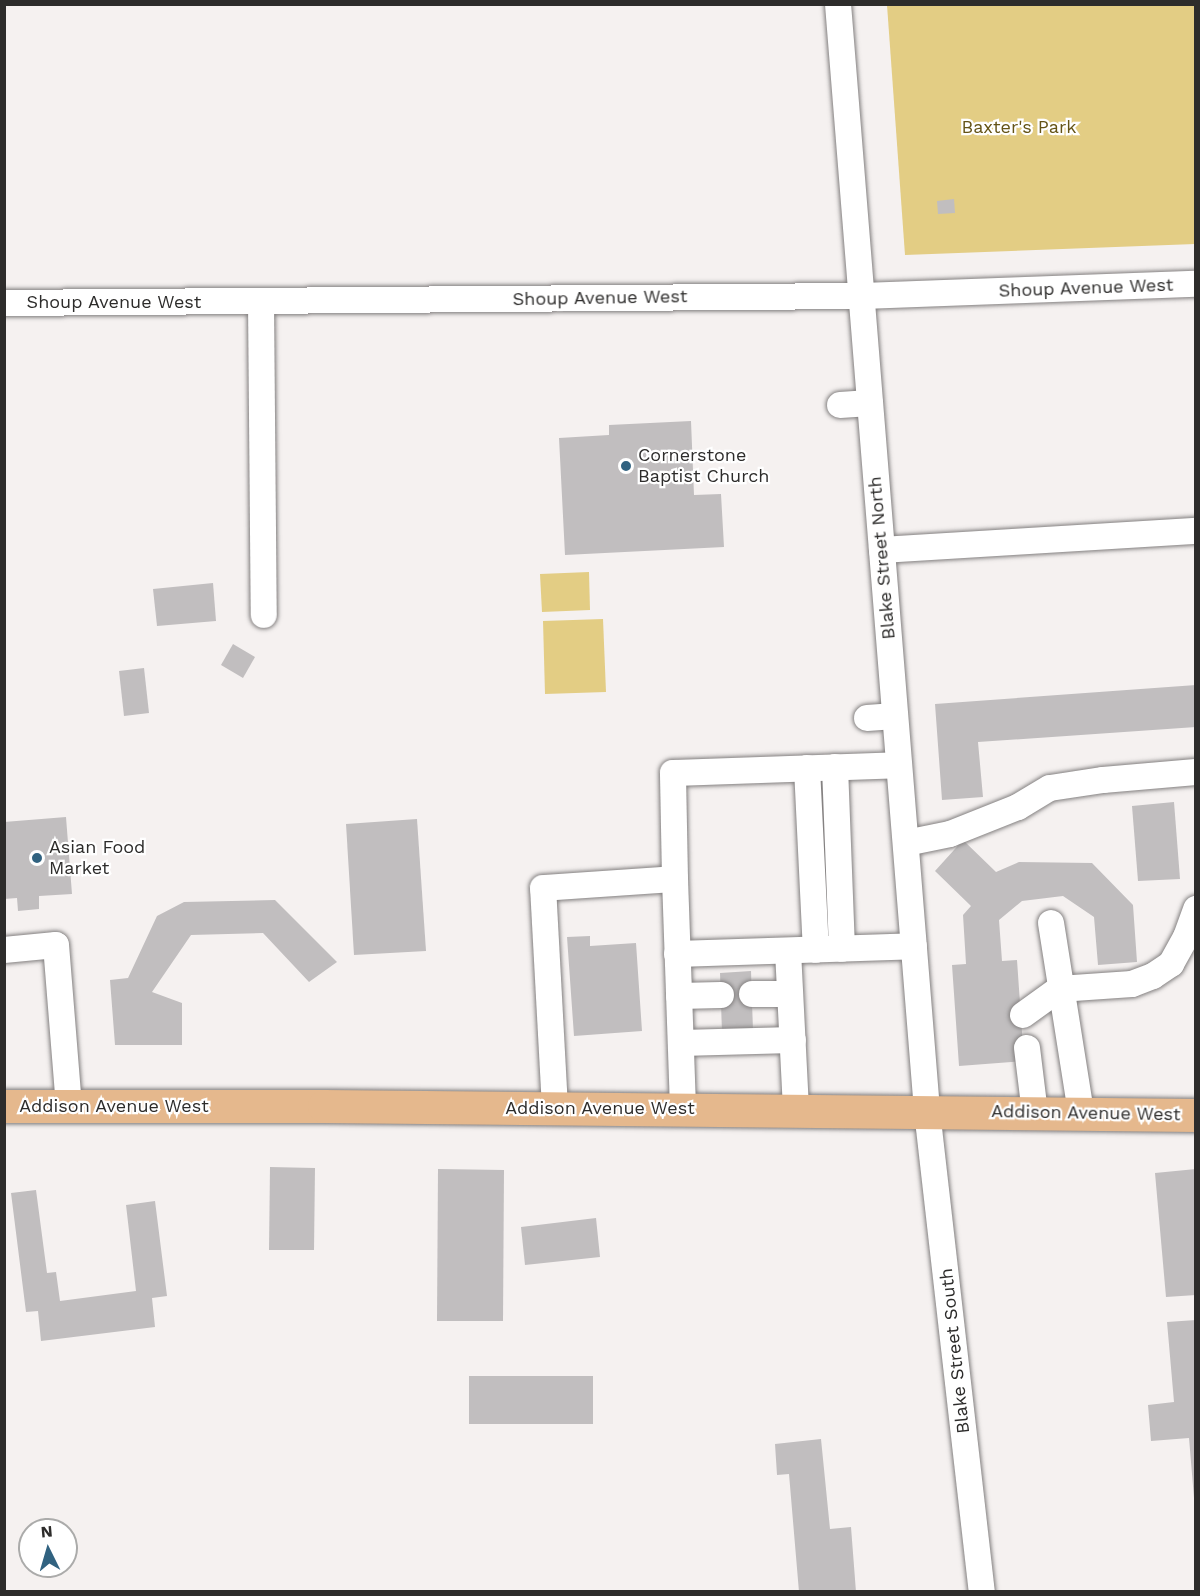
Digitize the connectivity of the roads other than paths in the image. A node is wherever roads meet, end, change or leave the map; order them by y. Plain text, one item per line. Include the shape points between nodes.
1 (838, 4) edge
2 (1196, 284) edge
3 (862, 296) junction
4 (261, 301) junction
5 (4, 303) edge
6 (870, 403) junction
7 (840, 405) dead end
8 (1196, 531) edge
9 (882, 550) junction
10 (264, 615) dead end
11 (895, 716) junction
12 (867, 718) dead end
13 (899, 765) junction
14 (835, 767) junction
15 (807, 768) junction
16 (1196, 772) edge
17 (906, 843) junction
18 (675, 879) junction
19 (1196, 909) edge
20 (1051, 923) dead end
21 (914, 946) junction
22 (842, 949) junction
23 (4, 950) edge
24 (816, 950) junction
25 (788, 951) junction
26 (678, 954) junction
27 (1059, 989) junction
28 (752, 994) dead end
29 (790, 994) junction
30 (721, 995) dead end
31 (679, 996) junction
32 (1023, 1015) dead end
33 (793, 1040) junction
34 (681, 1043) junction
35 (1027, 1048) dead end
36 (4, 1106) edge
37 (69, 1106) junction
38 (555, 1108) junction
39 (683, 1109) junction
40 (796, 1110) junction
41 (927, 1111) junction
42 (1035, 1113) junction
43 (1081, 1113) junction
44 (1196, 1115) edge
45 (982, 1592) edge

1 - 3 street, Blake Street North
2 - 3 street, Shoup Avenue West
3 - 4 street, Shoup Avenue West
3 - 6 street, Blake Street North
4 - 5 street, Shoup Avenue West
4 - 10 street
6 - 7 street
6 - 9 street, Blake Street North
8 - 9 street
9 - 11 street, Blake Street North
11 - 12 street
11 - 13 street, Blake Street North
13 - 14 street
13 - 17 street, Blake Street North
14 - 15 street
14 - 22 street
15 - 18 street via 673,773
15 - 24 street
16 - 17 street via 1050,788 1018,807 950,834
17 - 21 street, Blake Street North
18 - 26 street
18 - 38 street via 543,888
19 - 27 street via 1171,964 1153,976 1132,984
20 - 27 street
21 - 22 street
21 - 41 street, Blake Street North
22 - 24 street
23 - 37 street via 56,945
24 - 25 street
25 - 26 street
25 - 29 street
26 - 31 street
27 - 32 street
27 - 43 street
28 - 29 street
29 - 33 street
30 - 31 street
31 - 34 street
33 - 34 street
33 - 40 street
34 - 39 street
35 - 42 street
36 - 37 main road, Addison Avenue West
37 - 38 main road, Addison Avenue West
38 - 39 main road, Addison Avenue West
39 - 40 main road, Addison Avenue West
40 - 41 main road, Addison Avenue West
41 - 42 main road, Addison Avenue West
41 - 45 street, Blake Street South
42 - 43 main road, Addison Avenue West
43 - 44 main road, Addison Avenue West

